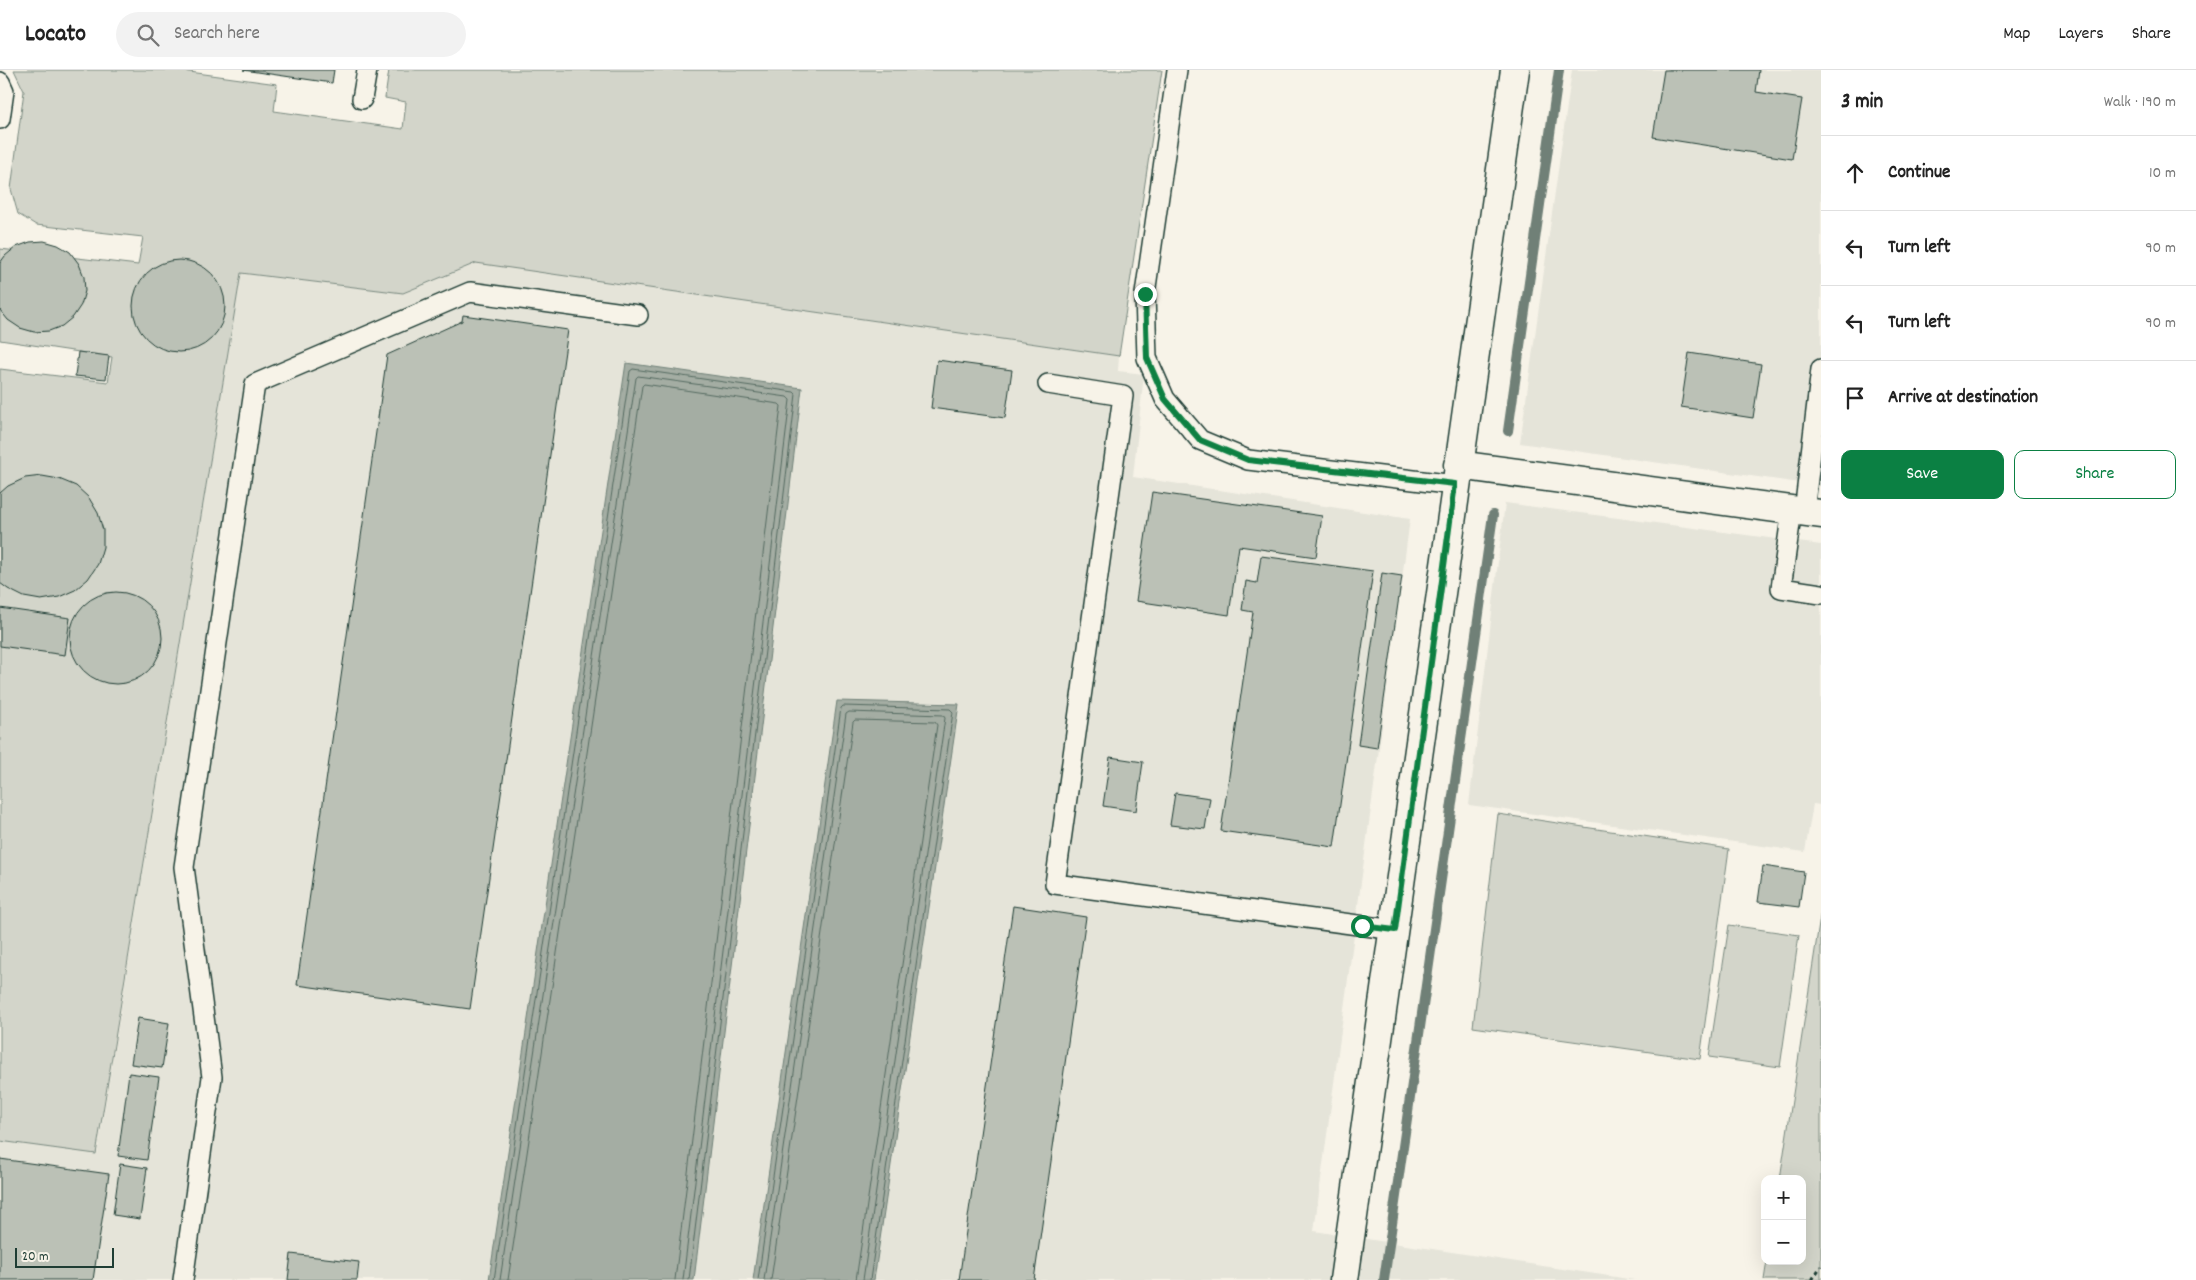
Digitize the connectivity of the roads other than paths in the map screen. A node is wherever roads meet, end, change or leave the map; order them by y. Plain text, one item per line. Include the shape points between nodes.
1 (367, 70) edge
2 (1176, 70) edge
3 (1515, 70) edge
4 (0, 82) edge
5 (362, 99) dead end
6 (0, 119) edge
7 (638, 315) dead end
8 (1821, 369) edge
9 (1048, 384) dead end
10 (1819, 398) edge
11 (1456, 475) junction
12 (1806, 512) edge
13 (1821, 594) edge
14 (1395, 930) junction
15 (183, 1280) edge
16 (1344, 1280) edge

1 - 5 lane
2 - 11 lane via 1145,294 1147,358 1165,399 1200,440 1248,460
3 - 11 street
4 - 6 lane via 4,91
7 - 15 lane via 470,292 255,384 184,867 212,1077
8 - 10 lane
9 - 14 lane via 1123,396 1055,884
10 - 12 lane
11 - 12 street
11 - 14 street
12 - 13 lane via 1781,588
14 - 16 street

